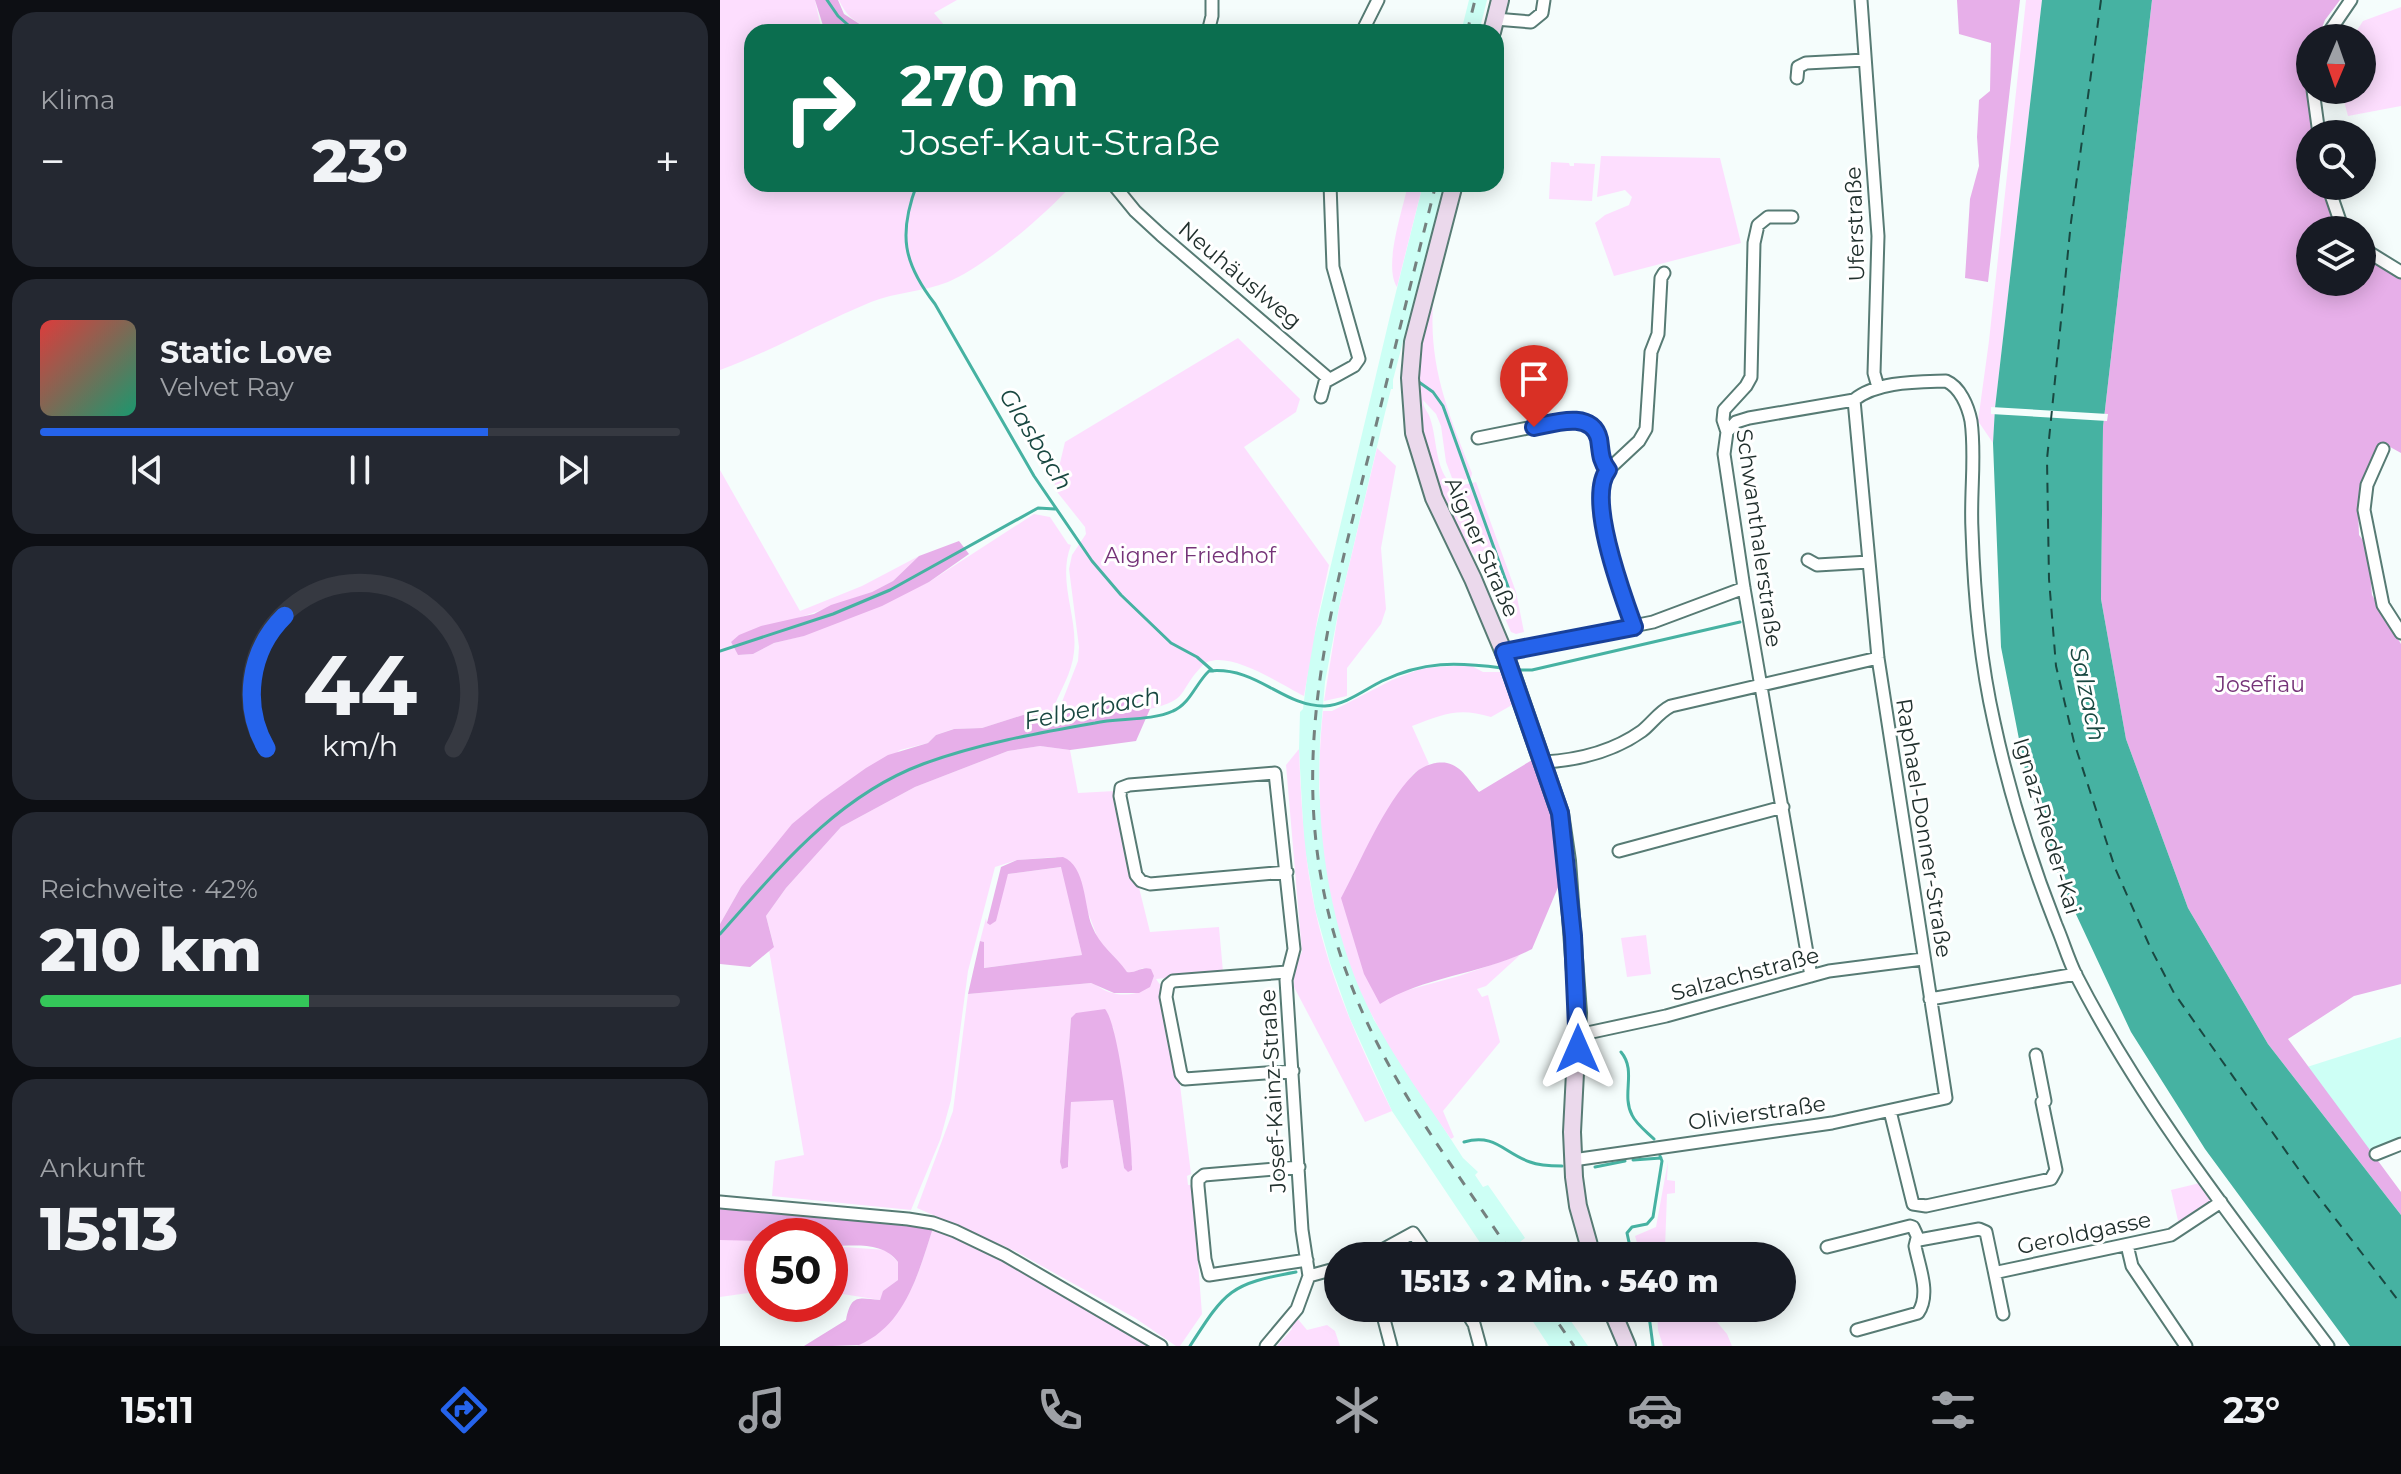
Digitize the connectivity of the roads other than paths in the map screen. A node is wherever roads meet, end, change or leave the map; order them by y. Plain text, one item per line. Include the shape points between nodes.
1 (1212, 0) edge
2 (1378, 0) edge
3 (1500, 0) edge
4 (1544, 0) edge
5 (1861, 0) edge
6 (2351, 0) edge
7 (1210, 24) edge
8 (1366, 24) edge
9 (1494, 24) edge
10 (2335, 24) edge
11 (1504, 25) edge
12 (1865, 60) junction
13 (1797, 78) dead end
14 (1120, 192) edge
15 (1330, 192) edge
16 (1452, 192) edge
17 (1792, 217) dead end
18 (2376, 257) edge
19 (2401, 272) edge
20 (1664, 273) dead end
21 (1329, 379) junction
22 (1878, 387) junction
23 (1321, 397) dead end
24 (1854, 400) junction
25 (1727, 432) junction
26 (1478, 438) dead end
27 (2383, 449) dead end
28 (1608, 470) junction
29 (1808, 560) dead end
30 (1869, 562) junction
31 (1744, 588) junction
32 (1634, 627) junction
33 (2401, 633) edge
34 (1878, 658) junction
35 (1509, 664) junction
36 (1761, 687) junction
37 (1544, 762) junction
38 (1783, 807) junction
39 (1619, 851) dead end
40 (1287, 872) junction
41 (1923, 959) junction
42 (1287, 972) junction
43 (2076, 974) junction
44 (1811, 976) junction
45 (1930, 999) junction
46 (1578, 1035) junction
47 (2036, 1055) dead end
48 (1293, 1071) junction
49 (1946, 1098) joint
50 (1890, 1111) junction
51 (2401, 1144) edge
52 (2376, 1154) dead end
53 (1573, 1160) junction
54 (1299, 1167) junction
55 (720, 1202) edge
56 (2221, 1202) junction
57 (1917, 1205) junction
58 (1912, 1226) junction
59 (1917, 1238) junction
60 (1397, 1242) edge
61 (1419, 1242) edge
62 (1588, 1242) edge
63 (2127, 1245) junction
64 (1827, 1247) dead end
65 (1307, 1260) junction
66 (1994, 1270) junction
67 (1324, 1272) edge
68 (1309, 1276) junction
69 (2003, 1314) dead end
70 (1385, 1322) edge
71 (1473, 1322) edge
72 (1617, 1322) edge
73 (1857, 1330) dead end
74 (1161, 1346) edge
75 (1266, 1346) edge
76 (1391, 1346) edge
77 (1480, 1346) edge
78 (1627, 1346) edge
79 (2186, 1346) edge
80 (2328, 1346) edge

1 - 7 street
2 - 8 street
3 - 9 main road
4 - 11 street via 1542,13 1531,22
5 - 12 street, Uferstraße
6 - 10 street
12 - 13 street via 1806,63 1798,67
12 - 22 street, Uferstraße via 1878,236
14 - 21 street, Neuhäuslweg via 1161,235
15 - 21 street via 1333,267 1359,359
16 - 35 main road, Aigner Straße via 1417,321 1412,413 1434,498
17 - 25 street, Schwanthalerstraße via 1768,217 1754,236 1751,377 1724,410
18 - 19 street
20 - 28 street via 1646,429
21 - 23 street
22 - 24 street, Ignaz-Rieder-Kai
22 - 43 street, Ignaz-Rieder-Kai via 1946,381 1959,391 1968,411 1975,575 1993,718 2015,808
24 - 25 street, Ignaz-Rieder-Kai via 1749,418
24 - 30 street, Raphael-Donner-Straße
25 - 31 street, Schwanthalerstraße via 1724,447
26 - 28 street via 1568,420 1582,422 1596,433
27 - 33 street via 2367,485 2364,510 2383,605
28 - 32 street via 1601,485 1603,529
29 - 30 street via 1817,565
30 - 34 street, Raphael-Donner-Straße
31 - 32 street
31 - 36 street, Schwanthalerstraße
32 - 35 street
34 - 36 street
34 - 41 street, Raphael-Donner-Straße
35 - 37 main road, Aigner Straße
36 - 37 street via 1671,706 1616,747
36 - 38 street, Schwanthalerstraße
37 - 46 main road, Aigner Straße via 1560,813 1567,861
38 - 39 street
38 - 44 street, Schwanthalerstraße
40 - 40 street, Josef-Kainz-Straße via 1275,773 1121,788 1141,881
40 - 42 street, Josef-Kainz-Straße via 1294,949
41 - 44 street, Salzachstraße
41 - 45 street, Raphael-Donner-Straße
42 - 48 street, Josef-Kainz-Straße
42 - 48 street via 1173,981 1166,997 1185,1079
43 - 45 street
43 - 56 street, Ignaz-Rieder-Kai via 2141,1086
44 - 46 street, Salzachstraße
45 - 49 street, Raphael-Donner-Straße
46 - 53 main road, Aigner Straße
47 - 57 street via 2055,1175
48 - 54 street, Josef-Kainz-Straße
49 - 50 street, Olivierstraße
50 - 53 street, Olivierstraße
50 - 57 street via 1911,1201
51 - 52 street
53 - 62 main road, Aigner Straße
54 - 65 street, Josef-Kainz-Straße
54 - 65 street via 1204,1175 1198,1186 1209,1275
55 - 74 street via 933,1223 1005,1255
56 - 63 street, Geroldgasse via 2171,1235
56 - 80 street, Ignaz-Rieder-Kai
57 - 58 street
58 - 59 street
58 - 64 street
59 - 66 street, Geroldgasse via 1983,1230
59 - 73 street via 1922,1307 1918,1313
60 - 61 street via 1413,1233
63 - 66 street, Geroldgasse
63 - 79 street via 2132,1266
65 - 68 street, Josef-Kainz-Straße
66 - 69 street, Geroldgasse
67 - 68 street
68 - 75 street, Josef-Kainz-Straße via 1297,1309
70 - 76 street
71 - 77 street
72 - 78 main road

